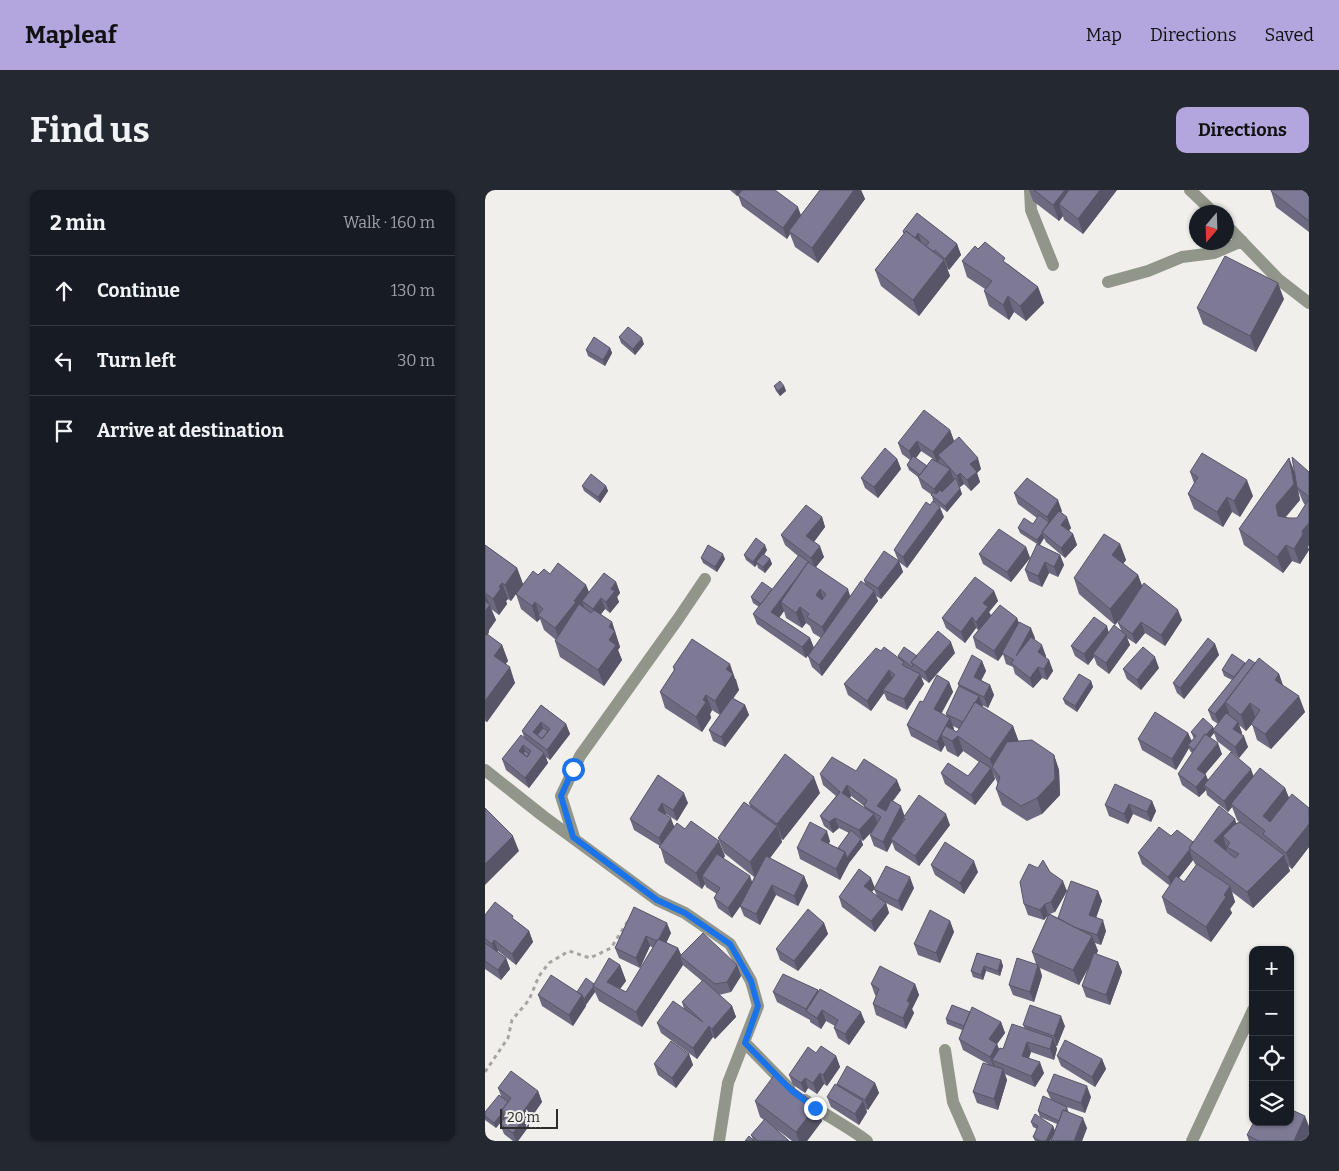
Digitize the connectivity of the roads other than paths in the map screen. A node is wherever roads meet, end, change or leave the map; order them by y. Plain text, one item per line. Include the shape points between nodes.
1 (1030, 190) edge
2 (1190, 190) edge
3 (1206, 205) edge
4 (1234, 233) edge
5 (1242, 241) junction
6 (1053, 265) dead end
7 (1108, 282) dead end
8 (1309, 303) edge
9 (705, 579) dead end
10 (485, 770) edge
11 (573, 837) junction
12 (1249, 1019) edge
13 (745, 1043) junction
14 (945, 1050) dead end
15 (719, 1141) edge
16 (867, 1141) edge
17 (970, 1141) edge
18 (1192, 1141) edge

1 - 6 street via 1031,210
2 - 3 street
4 - 5 street
5 - 7 street via 1214,253 1182,257
5 - 8 street via 1278,279
9 - 11 street via 580,756 561,796
10 - 11 street
11 - 13 street via 657,900 685,913 730,944 751,981 758,1006
12 - 18 street
13 - 15 street via 728,1083
13 - 16 street via 791,1090
14 - 17 street via 953,1102

